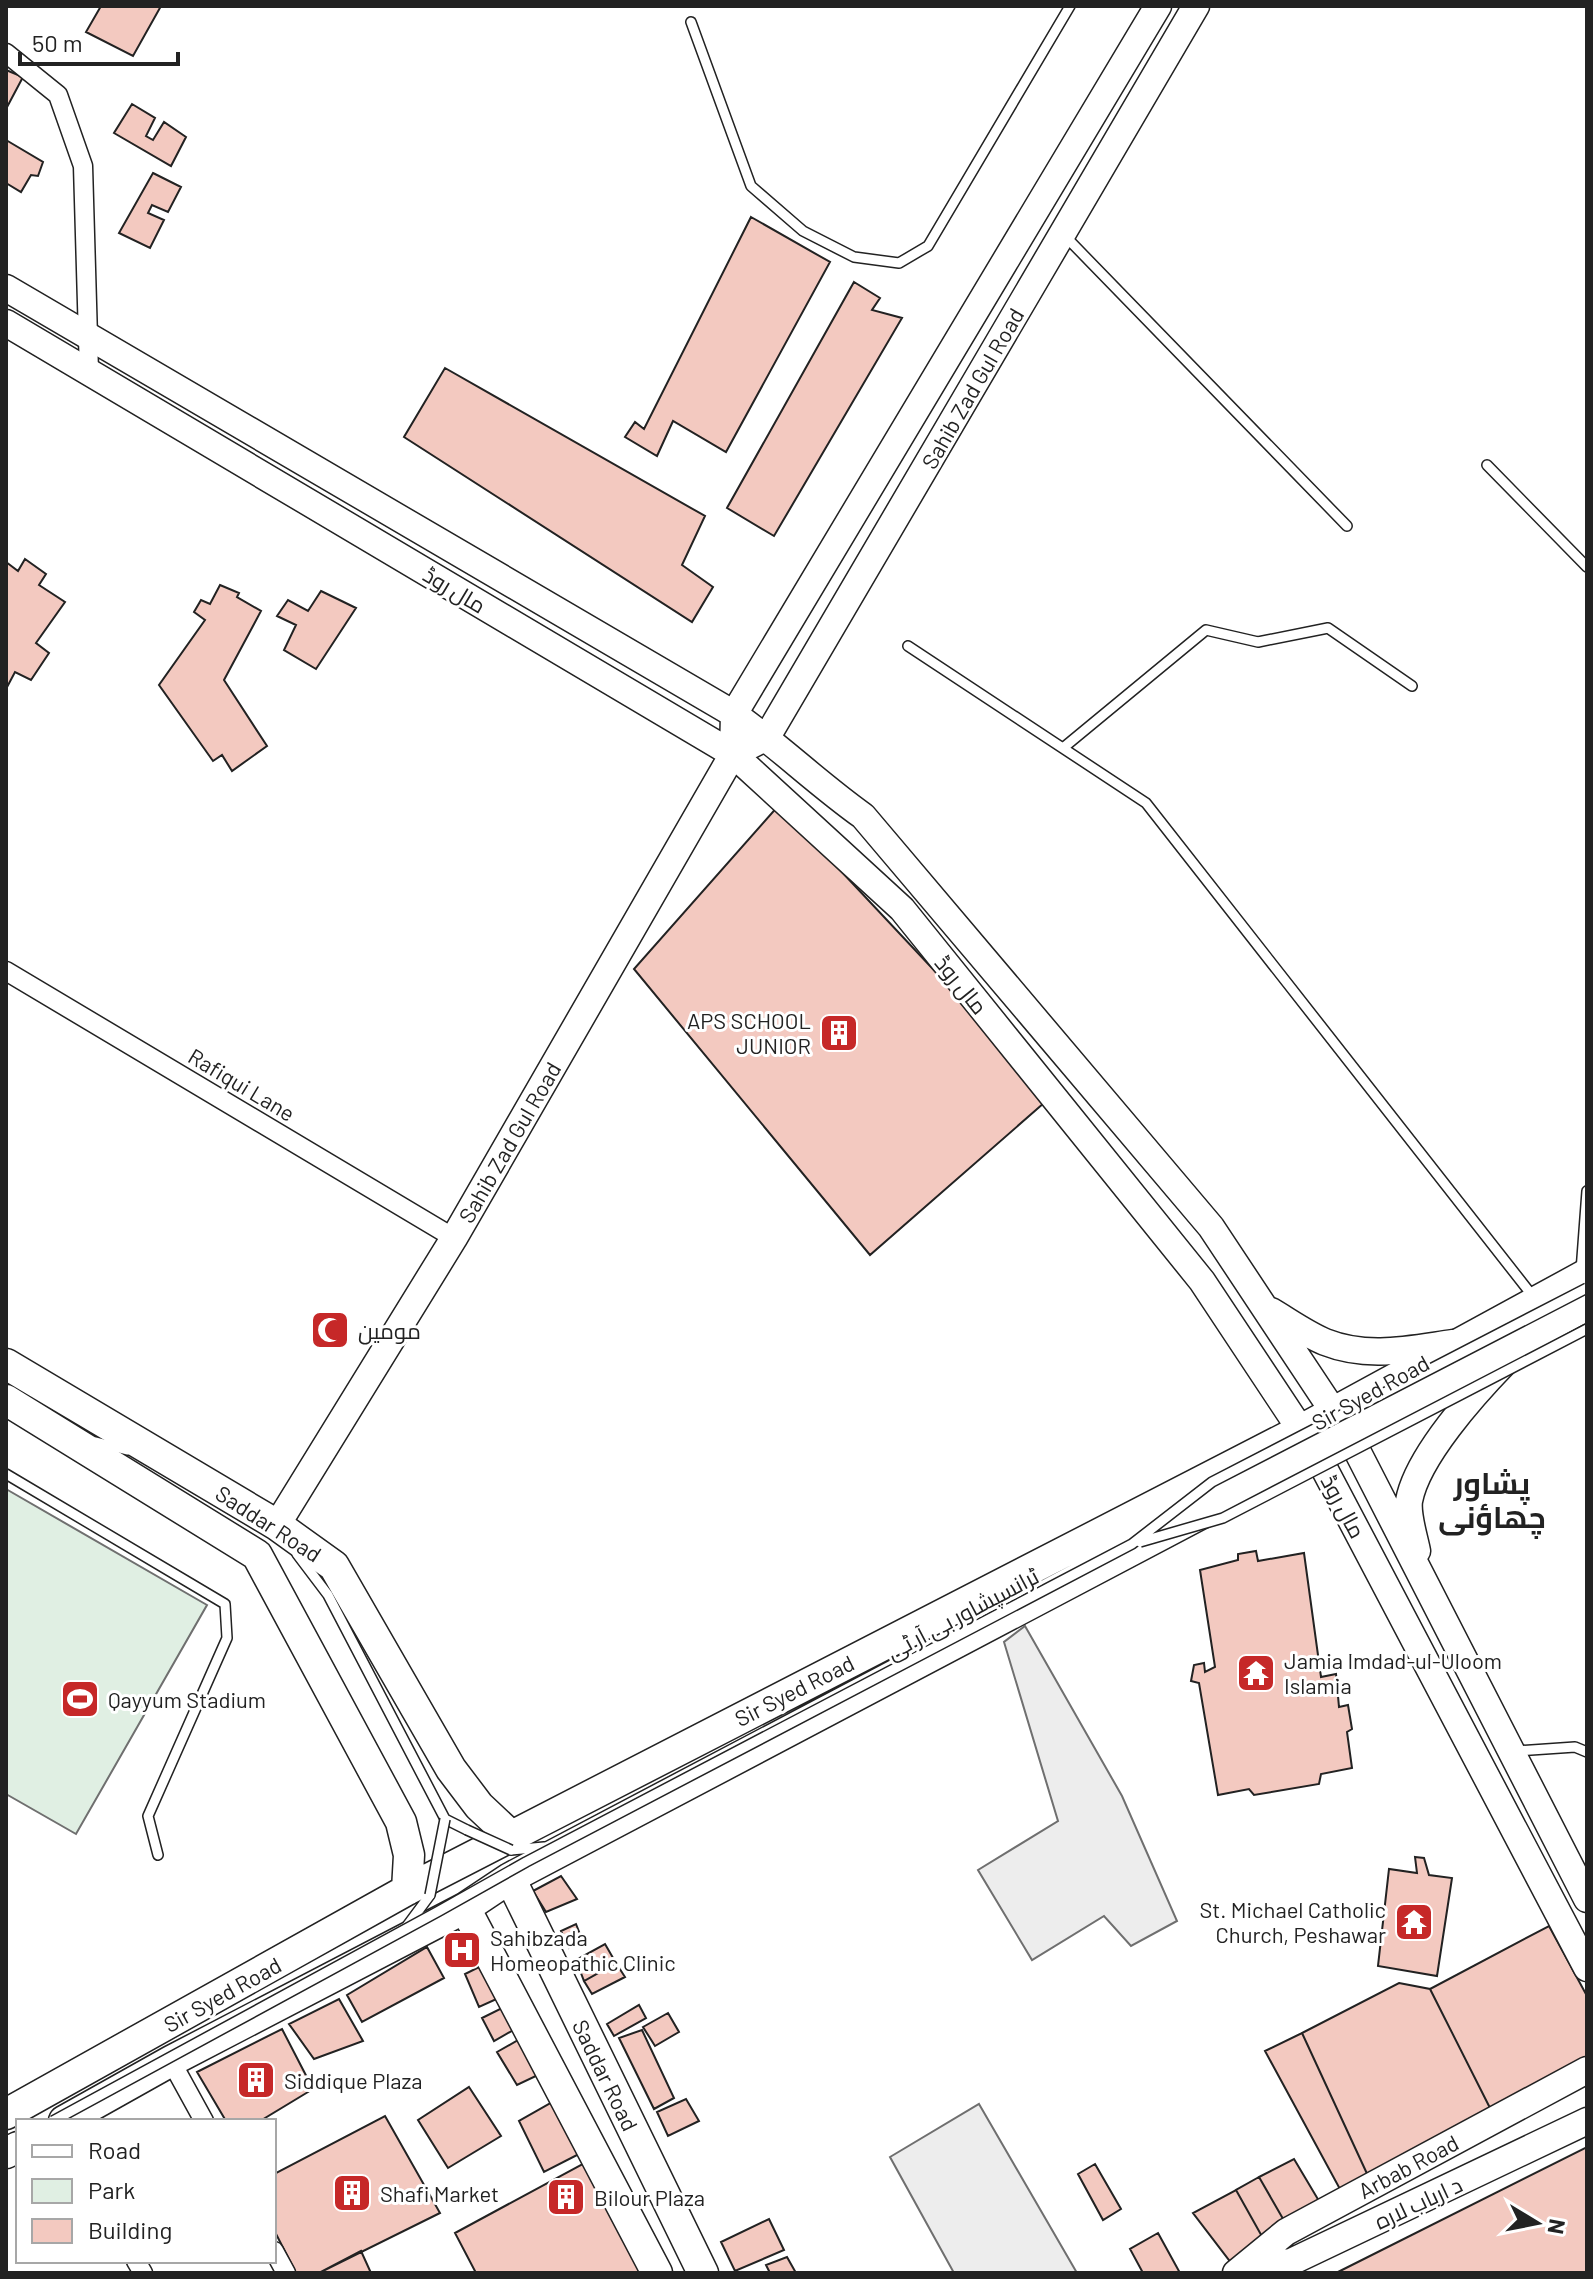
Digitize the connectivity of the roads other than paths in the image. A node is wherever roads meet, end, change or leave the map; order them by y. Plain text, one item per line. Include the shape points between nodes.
1 (1070, 6) edge
2 (1158, 6) edge
3 (1196, 6) edge
4 (691, 22) dead end
5 (6, 53) edge
6 (1062, 234) junction
7 (6, 288) edge
8 (6, 323) edge
9 (88, 336) junction
10 (89, 372) junction
11 (1487, 465) dead end
12 (1347, 526) dead end
13 (1587, 567) edge
14 (908, 646) dead end
15 (1412, 686) dead end
16 (734, 714) junction
17 (767, 737) junction
18 (1063, 748) junction
19 (733, 754) junction
20 (6, 971) edge
21 (1587, 1191) edge
22 (454, 1238) junction
23 (1585, 1286) edge
24 (1537, 1301) junction
25 (1264, 1308) junction
26 (1587, 1329) edge
27 (1530, 1336) junction
28 (1463, 1342) junction
29 (6, 1364) edge
30 (6, 1400) edge
31 (72, 1404) junction
32 (1341, 1424) junction
33 (63, 1434) junction
34 (1309, 1441) junction
35 (127, 1450) junction
36 (140, 1458) dead end
37 (6, 1474) edge
38 (279, 1533) junction
39 (1132, 1544) junction
40 (1421, 1579) junction
41 (828, 1673) junction
42 (844, 1702) junction
43 (1509, 1752) junction
44 (1587, 1752) edge
45 (445, 1819) junction
46 (511, 1836) junction
47 (554, 1846) junction
48 (158, 1855) dead end
49 (510, 1878) junction
50 (407, 1890) junction
51 (1587, 1899) edge
52 (465, 1908) junction
53 (333, 1932) junction
54 (402, 1932) junction
55 (352, 1968) junction
56 (1587, 1968) edge
57 (171, 2061) junction
58 (1587, 2070) edge
59 (6, 2114) edge
60 (57, 2119) edge
61 (68, 2119) edge
62 (203, 2119) edge
63 (1587, 2121) edge
64 (276, 2255) edge
65 (1241, 2270) edge
66 (286, 2273) edge
67 (657, 2273) edge
68 (703, 2273) edge

1 - 4 lane via 928,246 899,263 854,257 803,231 751,186
2 - 16 main road, Sahib Zad Gul Road
3 - 6 main road, Sahib Zad Gul Road
5 - 9 street via 58,95 83,166
6 - 12 lane
6 - 17 main road, Sahib Zad Gul Road
7 - 9 main road, مال روڈ
8 - 10 main road, مال روڈ
9 - 10 street
9 - 16 main road, مال روڈ
10 - 19 main road, مال روڈ
11 - 13 lane
14 - 18 lane
15 - 18 lane via 1328,628 1258,642 1206,630
16 - 17 main road, مال روڈ
16 - 19 main road, Sahib Zad Gul Road
17 - 19 main road
17 - 25 main road, مال روڈ via 863,816 1211,1227
18 - 24 lane via 1146,803
19 - 22 main road, Sahib Zad Gul Road
19 - 34 main road, مال روڈ via 902,909 1202,1281
20 - 22 street, Rafiqui Lane
21 - 23 lane
22 - 38 main road, Sahib Zad Gul Road
23 - 24 main road, Sir Syed Road
23 - 27 main road, Sir Syed Road
23 - 39 lane, ٹرانسپشاور بی آر ٹی, bridge via 1212,1482
24 - 28 main road, Sir Syed Road
25 - 28 main road via 1323,1341 1352,1350 1385,1353
25 - 32 main road, مال روڈ
26 - 39 lane, ٹرانسپشاور بی آر ٹی, bridge via 1223,1518
27 - 32 main road, Sir Syed Road
27 - 40 main road via 1455,1420 1421,1468 1409,1503
28 - 32 main road, Sir Syed Road
29 - 31 main road, Saddar Road
30 - 33 main road, Saddar Road
31 - 35 lane
31 - 38 main road, Saddar Road
32 - 34 main road, Sir Syed Road
32 - 40 main road, مال روڈ
33 - 35 lane
33 - 50 main road, Saddar Road via 257,1555 401,1822 409,1855
34 - 41 main road, Sir Syed Road
34 - 42 main road, Sir Syed Road
34 - 56 main road, مال روڈ
35 - 36 lane
37 - 48 lane via 225,1604 227,1638 148,1816
38 - 45 lane via 328,1595
38 - 46 main road, Saddar Road via 334,1566 451,1769
39 - 47 lane, ٹرانسپشاور بی آر ٹی, bridge
40 - 43 main road, مال روڈ
41 - 42 main road
41 - 46 main road, Sir Syed Road
42 - 49 main road, Sir Syed Road
43 - 44 lane via 1575,1747
43 - 51 main road, مال روڈ
45 - 47 lane, ٹرانسپشاور بی آر ٹی, bridge via 511,1850
45 - 54 lane, ٹرانسپشاور بی آر ٹی, bridge via 430,1895
46 - 50 main road, Sir Syed Road
47 - 54 lane, ٹرانسپشاور بی آر ٹی, bridge
49 - 52 main road, Sir Syed Road
49 - 68 main road, Saddar Road
50 - 53 main road, Sir Syed Road
52 - 55 main road, Sir Syed Road
52 - 67 main road, Saddar Road
53 - 55 main road
53 - 59 main road, Sir Syed Road
54 - 60 lane, ٹرانسپشاور بی آر ٹی, bridge
55 - 57 main road, Sir Syed Road
57 - 61 main road, Sir Syed Road
57 - 62 street
58 - 65 main road, Arbab Road via 1286,2232
63 - 65 main road, د ارباب لاره via 1291,2262
64 - 66 street

